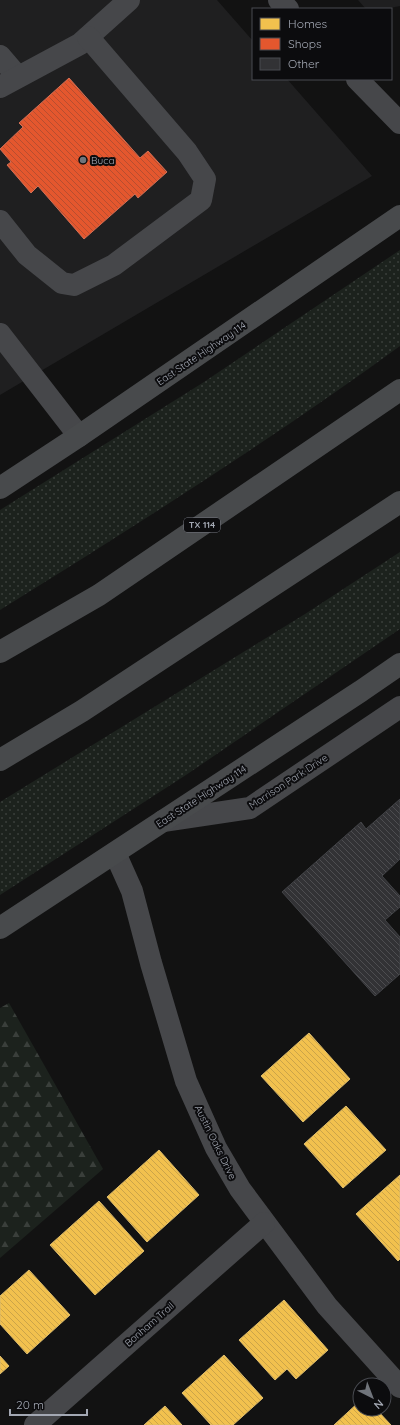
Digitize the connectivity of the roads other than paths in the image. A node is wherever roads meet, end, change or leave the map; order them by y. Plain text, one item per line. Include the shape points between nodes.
1 (129, 0) edge
2 (279, 0) edge
3 (287, 8) edge
4 (88, 37) junction
5 (0, 56) edge
6 (358, 80) edge
7 (9, 82) edge
8 (400, 123) edge
9 (400, 216) edge
10 (0, 220) edge
11 (0, 334) edge
12 (400, 390) edge
13 (79, 436) junction
14 (0, 488) edge
15 (400, 502) edge
16 (0, 652) edge
17 (400, 664) edge
18 (400, 707) edge
19 (0, 760) edge
20 (163, 821) junction
21 (115, 853) junction
22 (0, 928) edge
23 (264, 1223) junction
24 (400, 1387) edge
25 (35, 1425) edge

1 - 4 street
2 - 3 street
4 - 7 street via 80,44
4 - 10 street via 187,152 205,179 201,200 114,265 74,285 62,282 27,255
5 - 7 street
6 - 8 street
9 - 13 main road, East State Highway 114
11 - 13 street
12 - 16 main road, TX 114 via 99,595
13 - 14 main road, East State Highway 114
15 - 19 main road via 82,711
17 - 20 main road, East State Highway 114
18 - 20 street, Morrison Park Drive via 250,808
20 - 21 main road, East State Highway 114
21 - 22 main road, East State Highway 114
21 - 23 street, Austin Oaks Drive via 132,891 186,1081 216,1148
23 - 24 street, Austin Oaks Drive via 327,1306
23 - 25 street, Bonham Trail

